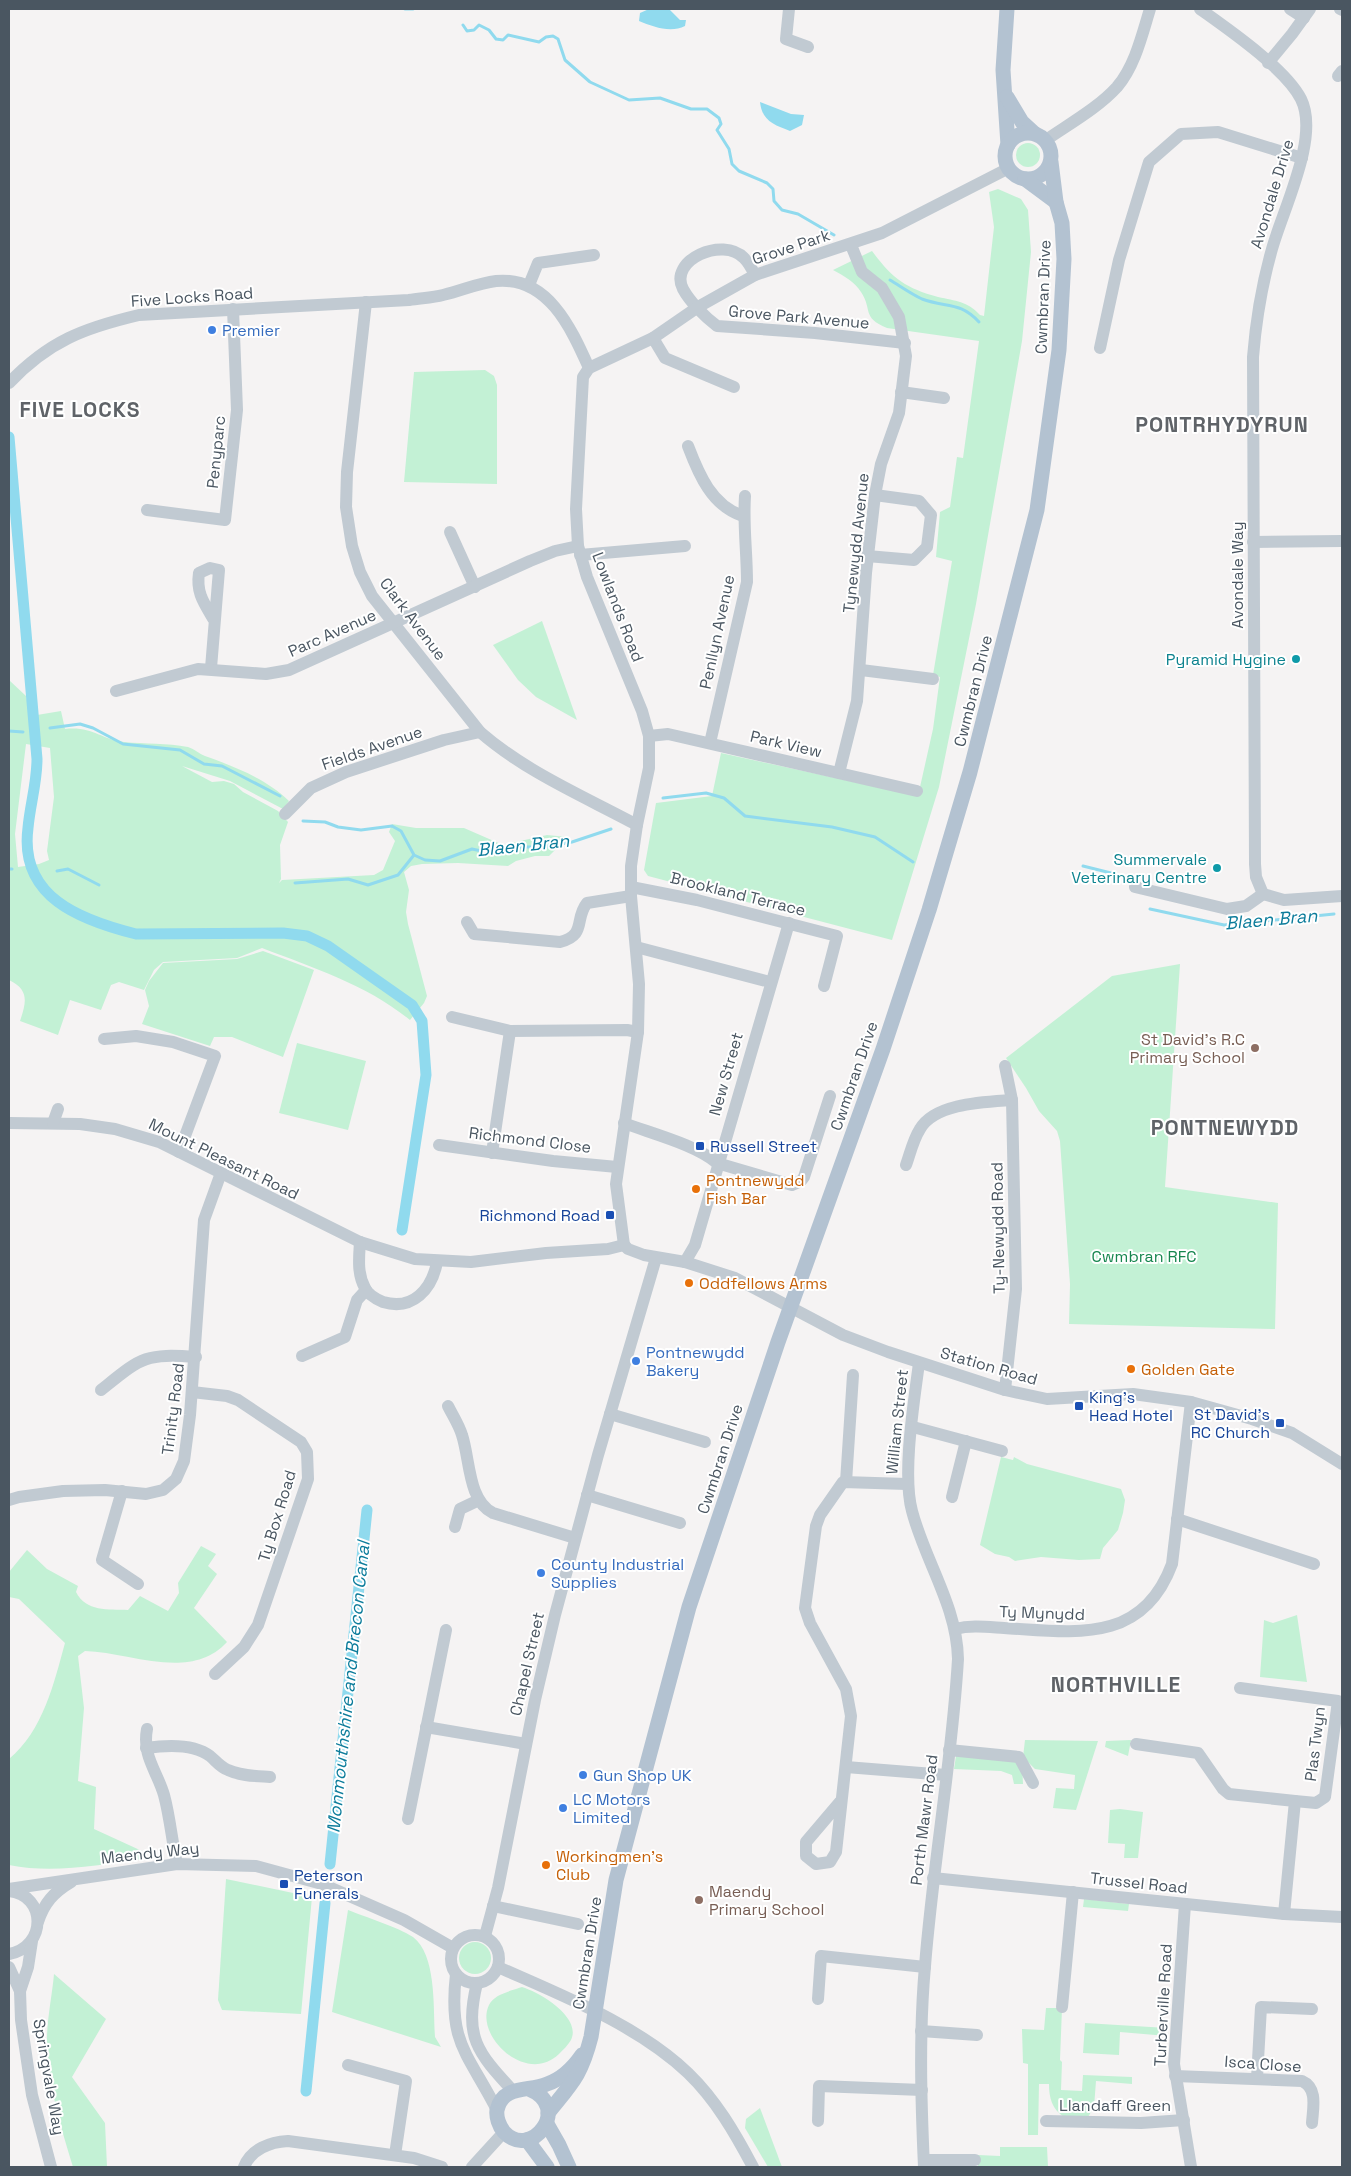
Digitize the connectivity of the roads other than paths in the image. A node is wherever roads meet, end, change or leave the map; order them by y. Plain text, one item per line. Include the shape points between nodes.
1 (789, 9) edge
2 (1007, 9) edge
3 (1150, 9) edge
4 (1200, 9) edge
5 (1290, 9) edge
6 (1307, 14) edge
7 (808, 47) dead end
8 (1268, 63) junction
9 (1005, 94) junction
10 (1040, 137) junction
11 (1008, 145) junction
12 (1302, 158) junction
13 (1051, 162) junction
14 (1009, 168) junction
15 (1024, 179) junction
16 (1056, 202) junction
17 (851, 245) junction
18 (594, 255) dead end
19 (755, 274) junction
20 (529, 285) junction
21 (1263, 285) joint
22 (366, 302) junction
23 (698, 307) junction
24 (233, 309) junction
25 (653, 338) junction
26 (904, 343) junction
27 (1100, 348) dead end
28 (589, 368) junction
29 (11, 375) edge
30 (734, 387) dead end
31 (901, 392) junction
32 (944, 398) dead end
33 (688, 446) dead end
34 (875, 495) junction
35 (745, 496) dead end
36 (147, 510) dead end
37 (743, 516) junction
38 (450, 532) dead end
39 (1342, 541) edge
40 (1253, 542) junction
41 (685, 546) dead end
42 (579, 551) junction
43 (868, 556) junction
44 (475, 587) junction
45 (214, 620) dead end
46 (393, 623) junction
47 (211, 668) junction
48 (861, 670) junction
49 (933, 680) dead end
50 (116, 691) dead end
51 (480, 732) junction
52 (649, 736) junction
53 (710, 743) junction
54 (839, 773) junction
55 (916, 791) dead end
56 (286, 814) dead end
57 (637, 825) junction
58 (1135, 887) dead end
59 (631, 891) junction
60 (1263, 894) junction
61 (1342, 896) edge
62 (467, 922) dead end
63 (789, 923) junction
64 (636, 947) junction
65 (770, 982) junction
66 (824, 986) dead end
67 (452, 1016) dead end
68 (510, 1031) junction
69 (638, 1032) junction
70 (104, 1039) dead end
71 (1005, 1066) dead end
72 (830, 1096) dead end
73 (1012, 1100) junction
74 (58, 1109) dead end
75 (9, 1123) edge
76 (53, 1123) junction
77 (624, 1123) junction
78 (438, 1145) dead end
79 (179, 1152) junction
80 (492, 1152) junction
81 (717, 1163) junction
82 (906, 1165) dead end
83 (617, 1167) junction
84 (221, 1173) junction
85 (360, 1242) junction
86 (624, 1244) junction
87 (656, 1258) junction
88 (437, 1262) junction
89 (685, 1262) junction
90 (366, 1290) junction
91 (302, 1356) dead end
92 (196, 1357) junction
93 (919, 1363) junction
94 (853, 1375) dead end
95 (101, 1390) dead end
96 (1005, 1390) junction
97 (192, 1392) junction
98 (1191, 1402) junction
99 (448, 1406) dead end
100 (610, 1414) junction
101 (913, 1427) junction
102 (966, 1441) junction
103 (705, 1442) dead end
104 (1002, 1451) dead end
105 (1342, 1464) edge
106 (846, 1482) junction
107 (907, 1484) junction
108 (122, 1491) junction
109 (587, 1495) junction
110 (952, 1496) dead end
111 (9, 1500) edge
112 (479, 1500) junction
113 (1177, 1520) junction
114 (680, 1523) dead end
115 (455, 1528) dead end
116 (576, 1538) junction
117 (1314, 1564) dead end
118 (138, 1584) dead end
119 (955, 1629) junction
120 (446, 1630) dead end
121 (215, 1674) dead end
122 (1240, 1688) dead end
123 (426, 1727) junction
124 (147, 1729) dead end
125 (526, 1744) junction
126 (1136, 1744) dead end
127 (146, 1748) junction
128 (949, 1750) junction
129 (846, 1767) junction
130 (946, 1775) junction
131 (270, 1777) dead end
132 (1033, 1783) dead end
133 (1295, 1801) junction
134 (840, 1802) dead end
135 (408, 1819) dead end
136 (177, 1864) junction
137 (933, 1878) junction
138 (73, 1880) junction
139 (9, 1890) edge
140 (1073, 1892) junction
141 (1185, 1904) junction
142 (493, 1906) junction
143 (1284, 1914) junction
144 (1342, 1917) edge
145 (38, 1922) junction
146 (578, 1924) dead end
147 (484, 1936) junction
148 (32, 1941) junction
149 (453, 1948) junction
150 (9, 1954) edge
151 (925, 1966) junction
152 (9, 1967) edge
153 (498, 1968) junction
154 (456, 1974) junction
155 (478, 1983) junction
156 (20, 1991) junction
157 (818, 1999) dead end
158 (1062, 2007) dead end
159 (1312, 2009) dead end
160 (920, 2031) junction
161 (977, 2035) dead end
162 (591, 2037) junction
163 (348, 2065) dead end
164 (1175, 2076) junction
165 (1257, 2078) junction
166 (529, 2090) junction
167 (922, 2090) junction
168 (513, 2091) junction
169 (498, 2110) junction
170 (548, 2118) junction
171 (1184, 2120) junction
172 (1046, 2121) dead end
173 (818, 2122) dead end
174 (1312, 2122) dead end
175 (504, 2132) junction
176 (527, 2140) junction
177 (746, 2154) junction
178 (395, 2155) junction
179 (975, 2160) dead end
180 (924, 2164) edge
181 (51, 2167) edge
182 (244, 2167) edge
183 (442, 2167) edge
184 (472, 2167) edge
185 (547, 2167) edge
186 (569, 2167) edge
187 (746, 2167) edge
188 (753, 2167) edge
189 (1191, 2167) edge

1 - 7 street via 786,38
2 - 9 main road
3 - 10 street via 1130,66 1117,86 1096,105
4 - 8 street, Avondale Drive
5 - 6 street
6 - 8 street
8 - 12 street, Avondale Drive via 1288,81 1301,100 1307,121
9 - 10 main road via 1022,122
9 - 11 main road
10 - 11 main road via 1016,136
10 - 13 main road via 1050,147
11 - 14 main road via 1005,157
12 - 21 street, Avondale Drive
12 - 27 street via 1218,132 1181,134 1149,162 1119,260
13 - 15 main road via 1041,176
13 - 16 main road, Cwmbran Drive
14 - 15 main road
14 - 17 street, Grove Park via 882,233
15 - 16 main road
16 - 162 main road, Cwmbran Drive via 1062,223 1064,259 1059,350 1037,510 970,772 930,910 689,1607 616,1880
17 - 19 street, Grove Park
17 - 26 street, Tynewydd Avenue via 862,272 882,288 899,317
18 - 20 street via 538,263
19 - 23 street, Grove Park
19 - 23 street, Grove Park Avenue via 744,258 732,251 698,254 687,263 681,278 682,288
20 - 22 street, Five Locks Road via 495,281 442,296
20 - 28 street via 549,298 570,328
21 - 40 street, Avondale Way via 1252,375
22 - 24 street, Five Locks Road
22 - 46 street, Clark Avenue via 346,507 360,572 372,596
23 - 25 street, Grove Park
23 - 26 street, Grove Park Avenue via 717,326
24 - 29 street, Five Locks Road via 139,314 106,322 52,345
24 - 36 street, Penyparc via 237,410 225,520
25 - 28 street, Grove Park
25 - 30 street via 665,358
26 - 31 street, Tynewydd Avenue via 906,356
28 - 42 street, Lowlands Road via 582,377 581,391 576,509
31 - 32 street
31 - 34 street, Tynewydd Avenue via 899,413 881,464
33 - 37 street via 700,475 721,506
34 - 43 street, Tynewydd Avenue
34 - 43 street via 919,501 931,515 927,547 914,560
35 - 37 street, Penllyn Avenue
37 - 53 street, Penllyn Avenue via 746,582
38 - 44 street
39 - 40 street
40 - 60 street, Avondale Way via 1255,864 1257,882
41 - 42 street, Parc Avenue
42 - 44 street, Parc Avenue via 555,551
42 - 52 street, Lowlands Road
43 - 48 street, Tynewydd Avenue
44 - 46 street, Parc Avenue
45 - 47 street
46 - 47 street, Parc Avenue via 289,670 266,674
46 - 51 street, Clark Avenue
47 - 50 street, Parc Avenue
48 - 49 street
48 - 54 street, Tynewydd Avenue via 858,701
51 - 56 street, Fields Avenue via 444,740 346,772 311,788
51 - 57 street, Clark Avenue via 512,757
52 - 53 street, Park View via 668,734
52 - 57 street, Lowlands Road via 649,768
53 - 54 street, Park View
54 - 55 street, Park View
57 - 59 street
58 - 60 street via 1227,910 1246,906
59 - 62 street via 587,903 577,934 560,942 474,934
59 - 63 street, Brookland Terrace via 698,900
59 - 64 street
60 - 61 street via 1284,900
63 - 65 street, New Street
63 - 66 street, Brookland Terrace via 837,936
64 - 65 street
64 - 69 street
65 - 81 street, New Street
67 - 68 street
68 - 69 street
68 - 80 street
69 - 77 street
70 - 79 street via 136,1036 173,1042 215,1056
71 - 73 street, Ty-Newydd Road
72 - 81 street via 801,1181 787,1184
73 - 82 street via 968,1104 932,1117 920,1129
73 - 96 street, Ty-Newydd Road via 1016,1289
74 - 76 street
75 - 76 street, Mount Pleasant Road
76 - 79 street, Mount Pleasant Road via 115,1129 159,1142
77 - 81 street via 673,1141
77 - 83 street
78 - 80 street, Richmond Close
79 - 84 street, Mount Pleasant Road
80 - 83 street, Richmond Close
81 - 89 street, New Street via 695,1245
83 - 86 street via 616,1184
84 - 85 street, Mount Pleasant Road
84 - 92 street, Trinity Road via 204,1220
85 - 88 street, Mount Pleasant Road via 393,1254
85 - 90 street via 359,1267
86 - 87 street, Station Road via 632,1251
86 - 88 street, Mount Pleasant Road via 590,1251
87 - 89 street, Station Road
87 - 100 street, Chapel Street
88 - 90 street via 433,1280 422,1294 410,1302 390,1303 374,1298
89 - 93 street, Station Road via 735,1278 844,1335
90 - 91 street via 359,1296 345,1337
92 - 95 street via 159,1355 143,1359
92 - 97 street, Trinity Road
93 - 96 street, Station Road
93 - 101 street, William Street
94 - 106 street
96 - 98 street, Station Road via 1047,1399 1134,1394
97 - 108 street, Trinity Road via 184,1461 176,1479 163,1490 146,1494
97 - 121 street, Ty Box Road via 238,1400 301,1442 309,1465 298,1514 258,1625 244,1647
98 - 105 street, Station Road via 1292,1433
98 - 113 street, Ty Mynydd
99 - 112 street via 462,1434
100 - 103 street
100 - 109 street, Chapel Street
101 - 102 street
101 - 107 street, William Street
102 - 104 street
102 - 110 street
106 - 107 street
106 - 129 street via 838,1487 816,1526 805,1608 850,1701
107 - 119 street, Porth Mawr Road via 912,1512
108 - 111 street, Trinity Road via 63,1491
108 - 118 street via 102,1560
109 - 114 street
109 - 116 street, Chapel Street
112 - 115 street via 460,1509
112 - 116 street via 493,1513
113 - 117 street
113 - 119 street, Ty Mynydd via 1172,1564 1163,1586 1146,1607 1124,1621 1085,1632 980,1626
116 - 125 street, Chapel Street
119 - 128 street, Porth Mawr Road via 958,1659
120 - 123 street
122 - 133 street, Plas Twyn via 1338,1701 1325,1797 1316,1803
123 - 125 street
123 - 135 street
124 - 127 street
125 - 142 street, Chapel Street
126 - 133 street via 1198,1753 1229,1794
127 - 131 street via 191,1748 211,1757 226,1770
127 - 136 street via 148,1761 164,1796
128 - 130 street, Porth Mawr Road
128 - 132 street via 1019,1757
129 - 130 street
129 - 134 street
130 - 137 street, Porth Mawr Road
133 - 143 street
136 - 138 street, Maendy Way
136 - 149 street, Maendy Way via 256,1866 290,1874 384,1910
137 - 140 street, Trussel Road
137 - 151 street, Porth Mawr Road
138 - 139 street, Maendy Way
138 - 145 street, Maendy Way via 58,1890 43,1907
139 - 145 street, Maendy Way via 31,1903
140 - 141 street, Trussel Road
140 - 158 street
141 - 143 street, Trussel Road
141 - 164 street, Turberville Road
142 - 146 street
142 - 147 street, Chapel Street
143 - 144 street, Trussel Road
145 - 148 street, Maendy Way
147 - 149 street via 463,1937
147 - 153 street via 498,1949
148 - 150 street via 18,1952
148 - 156 street, Springvale Way
149 - 154 street via 451,1961
151 - 157 street via 821,1956
151 - 160 street, Porth Mawr Road
152 - 156 street, Springvale Way
153 - 155 street via 490,1978
153 - 177 street via 623,2027 668,2056 689,2074 722,2113
154 - 155 street
154 - 169 street via 453,2002 461,2047
155 - 168 street via 472,2013 474,2039 483,2056
156 - 181 street, Springvale Way via 30,2085
159 - 165 street via 1261,2007
160 - 161 street
160 - 167 street, Porth Mawr Road
162 - 166 main road, Cwmbran Drive via 581,2057 567,2072 546,2085
162 - 170 main road, Cwmbran Drive via 581,2071
163 - 178 street via 406,2081
164 - 165 street, Isca Close
164 - 171 street, Turberville Road
165 - 174 street, Isca Close via 1294,2080 1308,2085 1313,2094
166 - 168 main road, Cwmbran Drive
166 - 170 main road via 542,2098
167 - 173 street via 820,2086
167 - 180 street, Porth Mawr Road
168 - 169 main road via 506,2095
169 - 175 main road via 498,2120
170 - 176 main road, Cwmbran Drive via 535,2137
170 - 186 main road
171 - 172 street, Llandaff Green via 1140,2123
171 - 189 street, Turberville Road
175 - 176 main road via 516,2139
175 - 184 street
176 - 185 main road
177 - 187 street
177 - 188 street
178 - 182 street via 311,2143 277,2142 252,2154
178 - 183 street
179 - 180 street

